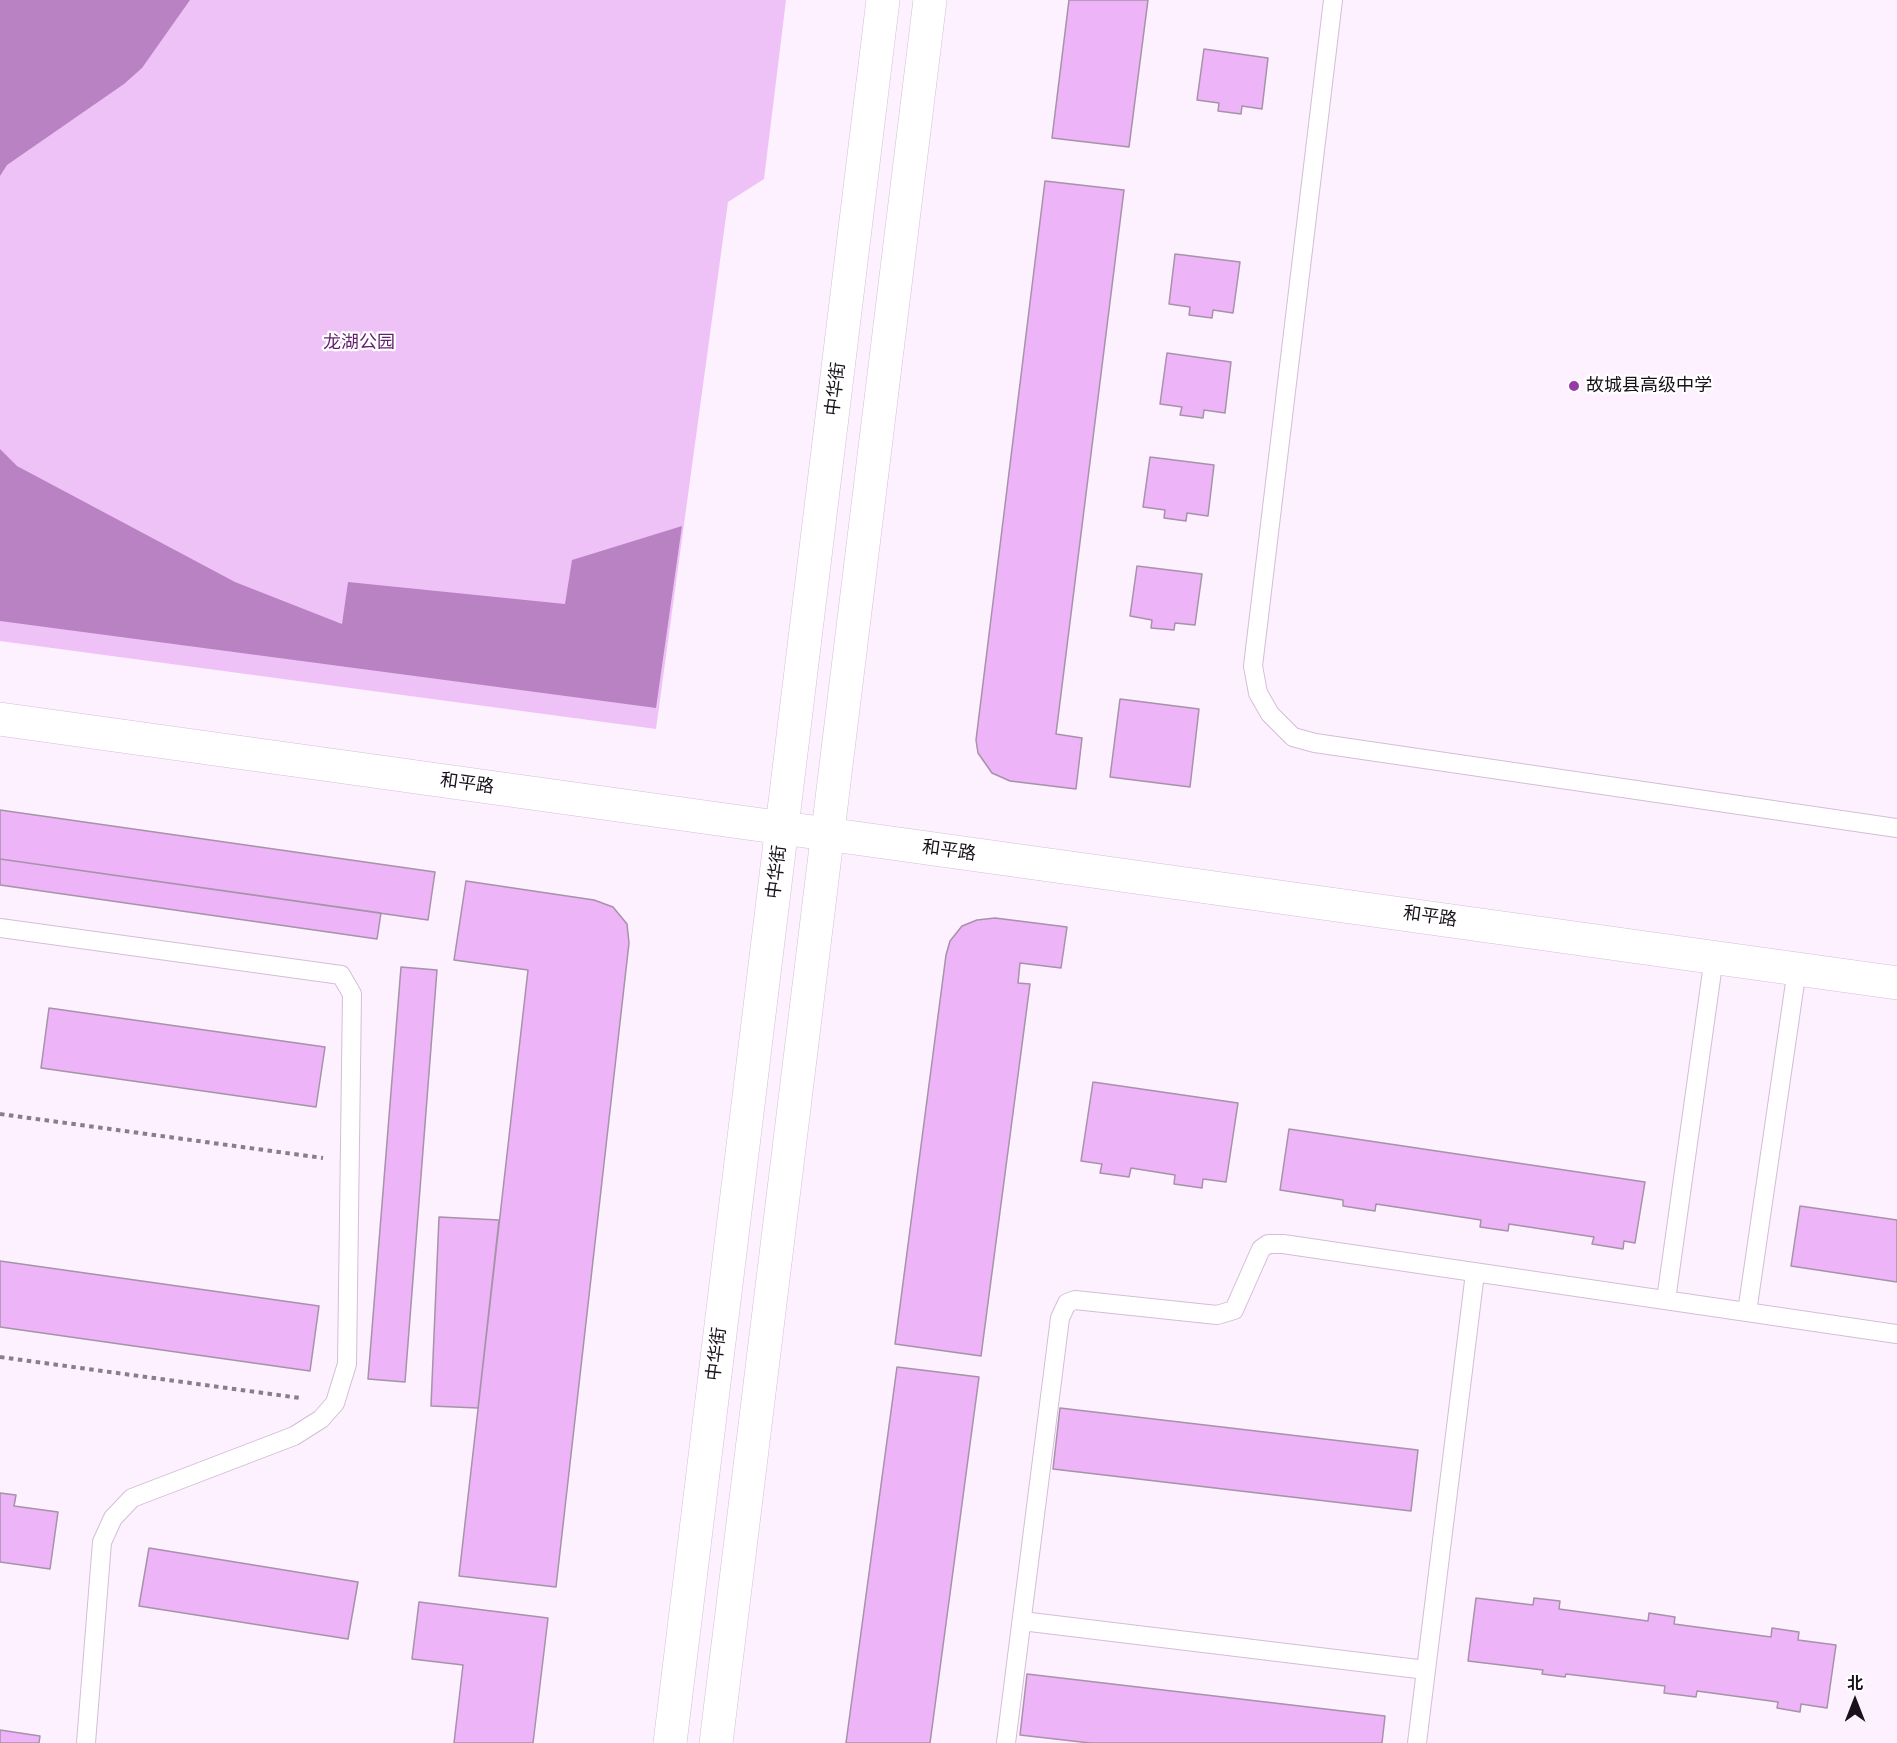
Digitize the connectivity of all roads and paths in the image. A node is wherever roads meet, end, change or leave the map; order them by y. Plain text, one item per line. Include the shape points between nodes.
1 (883, 0) edge
2 (930, 0) edge
3 (1333, 0) edge
4 (0, 719) edge
5 (782, 827) junction
6 (1897, 828) edge
7 (828, 834) junction
8 (0, 928) edge
9 (1714, 957) junction
10 (1797, 969) junction
11 (1897, 983) edge
12 (0, 1114) edge
13 (350, 1162) junction
14 (1475, 1273) junction
15 (1666, 1300) junction
16 (1747, 1312) junction
17 (1897, 1334) edge
18 (0, 1357) edge
19 (335, 1402) junction
20 (1022, 1621) junction
21 (1426, 1670) junction
22 (86, 1743) edge
23 (670, 1743) edge
24 (716, 1743) edge
25 (1006, 1743) edge
26 (1417, 1743) edge

1 - 5 main road, 中华街
2 - 7 main road
3 - 6 lane via 1253,666 1258,693 1270,714 1293,737 1315,743
4 - 5 main road, 和平路
5 - 7 main road, 和平路
5 - 23 main road, 中华街
7 - 9 main road, 和平路
7 - 24 main road
8 - 13 lane via 341,975 352,994
9 - 10 main road, 和平路
9 - 15 lane
10 - 11 main road, 和平路
10 - 16 lane
12 - 13 path
13 - 19 lane via 347,1364
14 - 15 lane
14 - 20 lane via 1268,1244 1261,1249 1234,1310 1217,1315 1075,1299 1067,1303 1060,1318
14 - 21 lane
15 - 16 lane
16 - 17 lane
18 - 19 path
19 - 22 lane via 321,1419 294,1436 132,1498 112,1518 102,1542
20 - 21 lane
20 - 25 lane
21 - 26 lane

